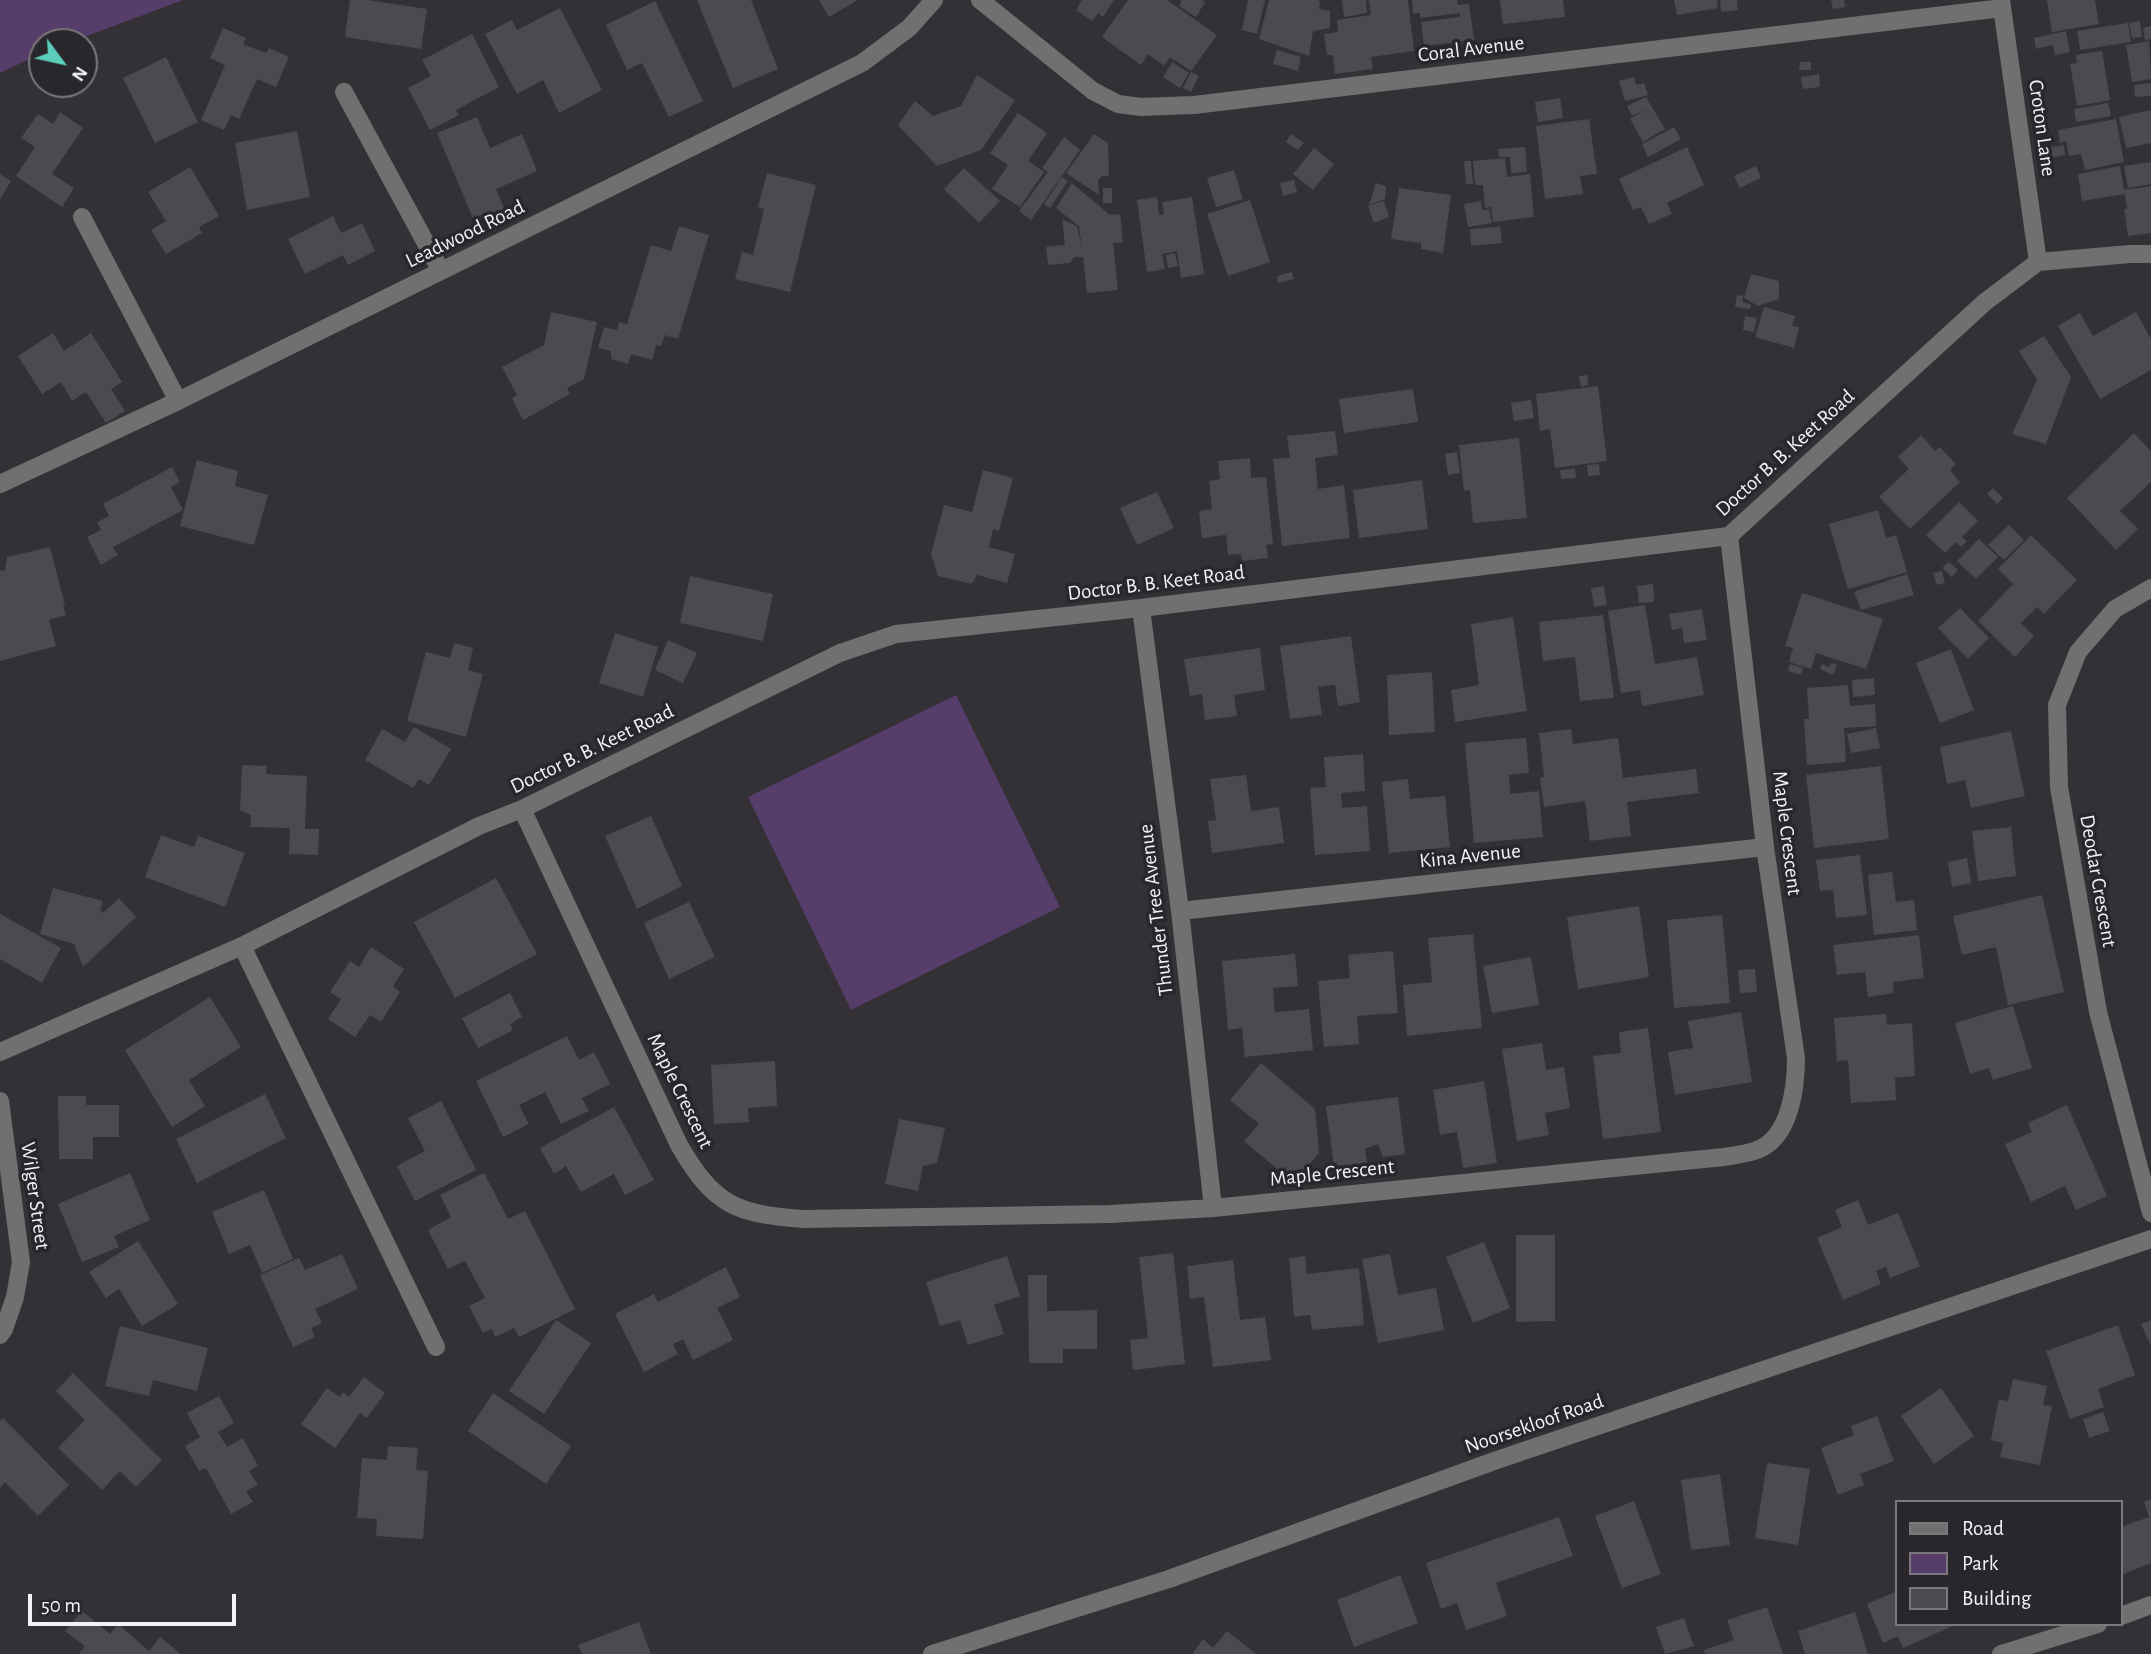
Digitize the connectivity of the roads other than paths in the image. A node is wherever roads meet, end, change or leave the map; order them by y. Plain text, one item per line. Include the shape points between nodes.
1 (934, 0) edge
2 (980, 0) edge
3 (2001, 4) edge
4 (344, 92) dead end
5 (82, 217) dead end
6 (2151, 254) edge
7 (2038, 262) junction
8 (441, 271) junction
9 (178, 401) junction
10 (0, 484) edge
11 (1729, 536) junction
12 (2151, 588) edge
13 (1141, 608) junction
14 (522, 809) junction
15 (1765, 847) junction
16 (1180, 911) junction
17 (242, 946) junction
18 (0, 1052) edge
19 (0, 1101) edge
20 (1213, 1208) junction
21 (2151, 1213) edge
22 (2151, 1239) edge
23 (0, 1335) edge
24 (436, 1347) dead end
25 (2151, 1605) edge
26 (2123, 1615) edge
27 (2092, 1626) edge
28 (932, 1654) edge
29 (2001, 1654) edge

1 - 8 street, Leadwood Road via 909,28 862,63
2 - 3 street, Coral Avenue via 1093,90 1118,104 1141,107 1194,105
3 - 7 street, Croton Lane
4 - 8 street
5 - 9 street
6 - 7 street
7 - 11 street, Doctor B. B. Keet Road via 1985,302
8 - 9 street, Leadwood Road
9 - 10 street, Leadwood Road
11 - 13 street, Doctor B. B. Keet Road
11 - 15 street, Maple Crescent
12 - 21 street, Deodar Crescent via 2115,608 2078,652 2057,705 2059,787 2098,1012
13 - 14 street, Doctor B. B. Keet Road via 896,634 840,653
13 - 16 street, Thunder Tree Avenue
14 - 17 street, Doctor B. B. Keet Road via 479,826
14 - 20 street, Maple Crescent via 679,1145 704,1183 733,1207 803,1220
15 - 16 street, Kina Avenue
15 - 20 street, Maple Crescent via 1797,1058 1790,1111 1777,1135 1759,1150
16 - 20 street, Thunder Tree Avenue
17 - 18 street, Doctor B. B. Keet Road
17 - 24 street
19 - 23 street, Wilger Street via 21,1262 15,1297
22 - 28 street, Noorsekloof Road via 1497,1460 1169,1579
25 - 26 street
27 - 29 street

